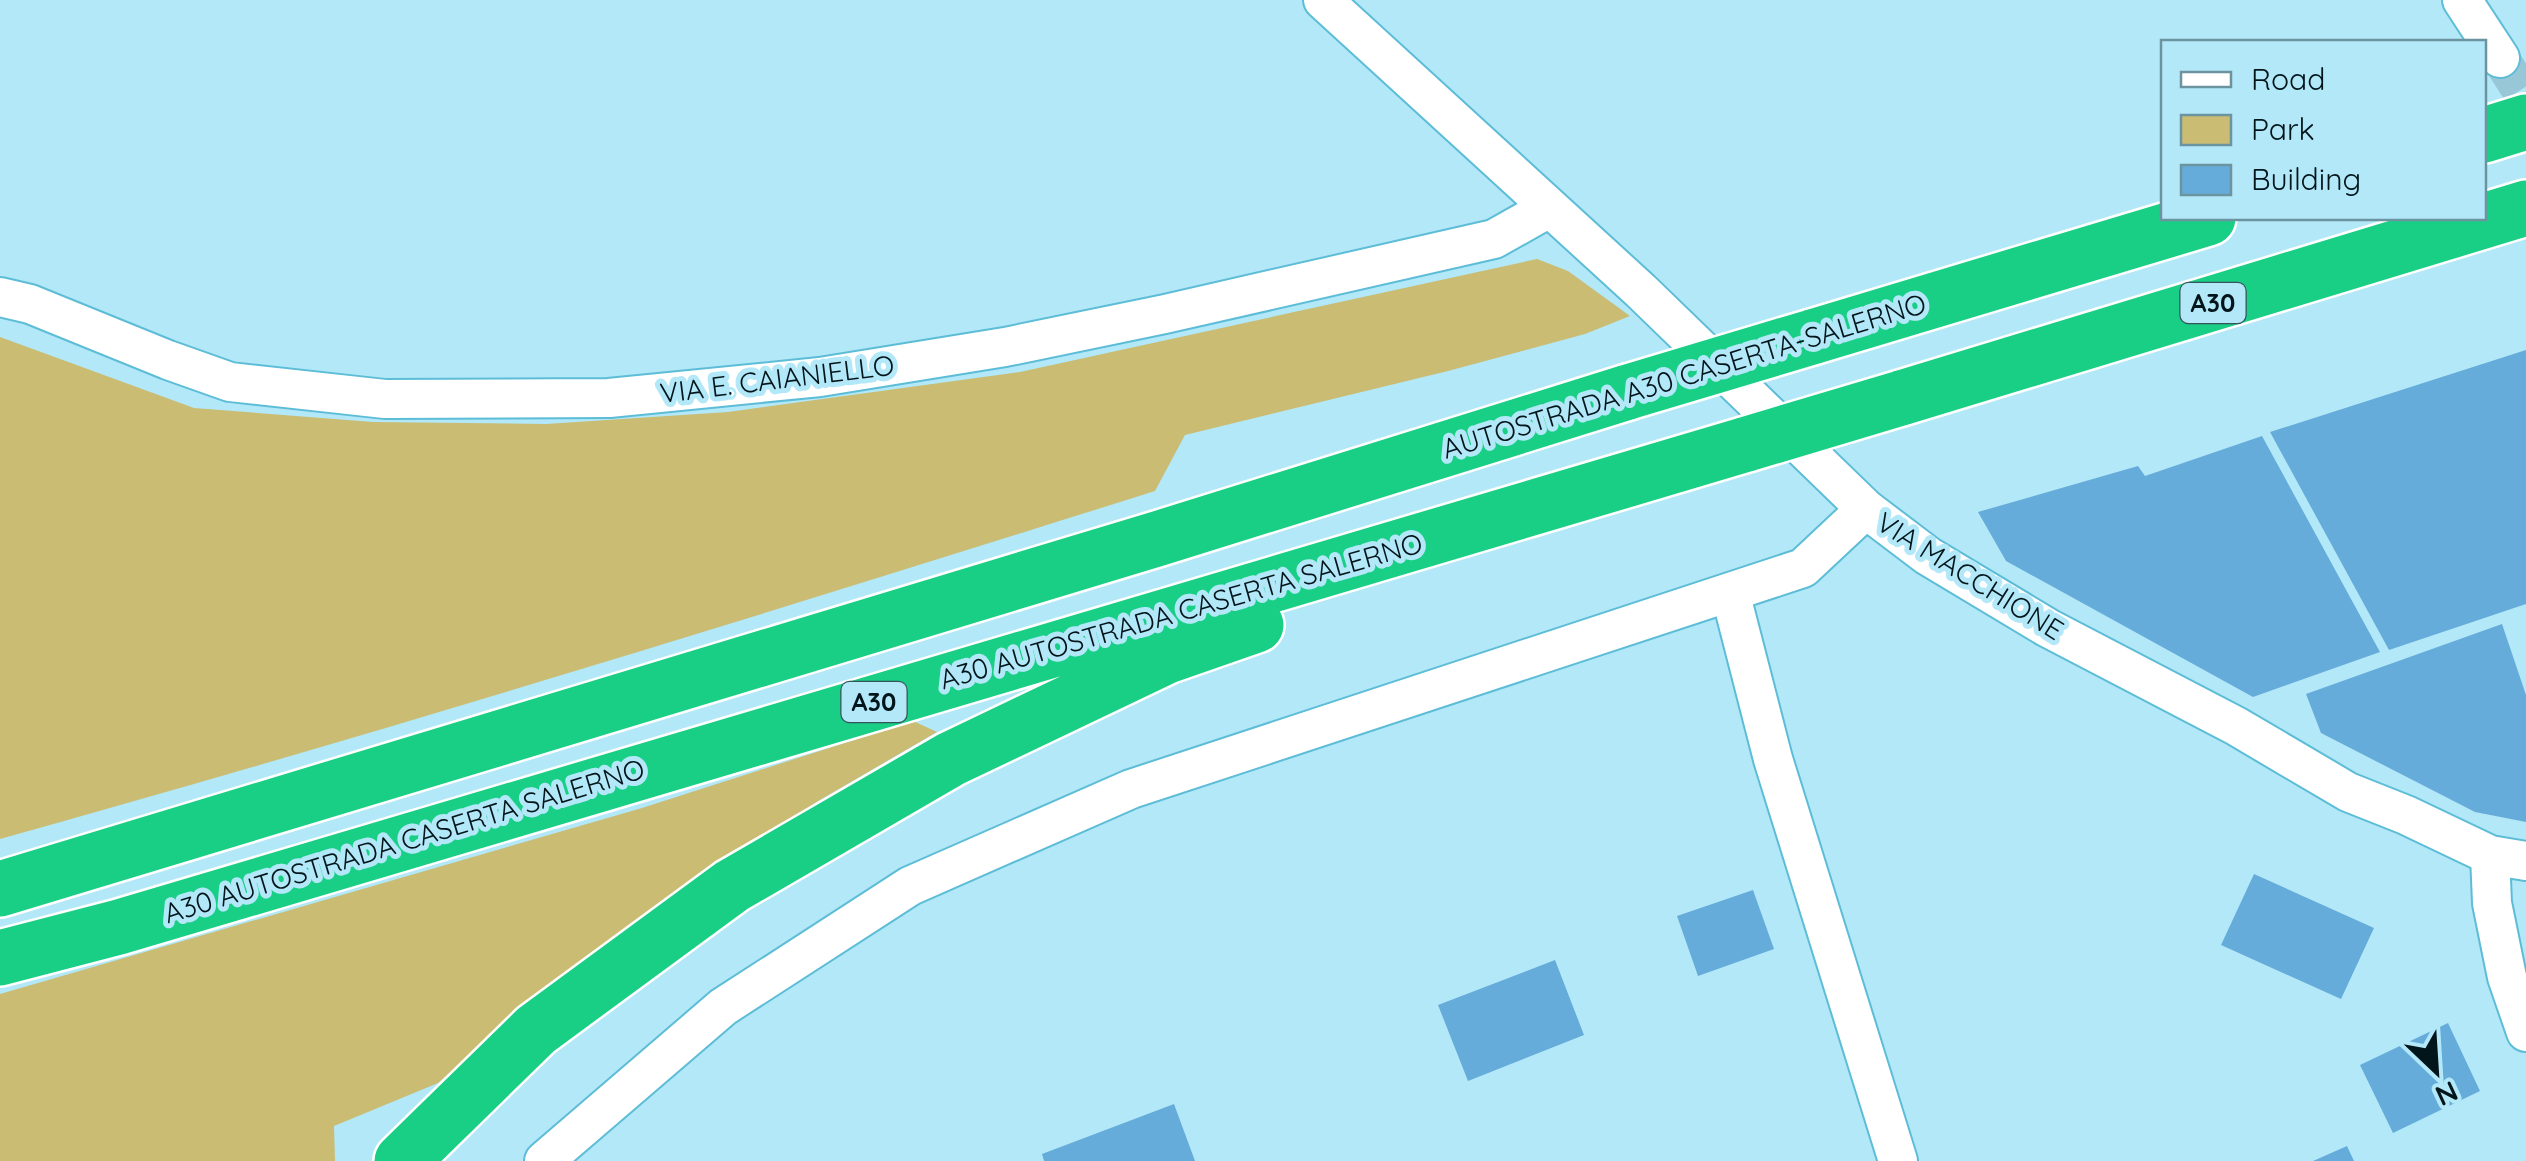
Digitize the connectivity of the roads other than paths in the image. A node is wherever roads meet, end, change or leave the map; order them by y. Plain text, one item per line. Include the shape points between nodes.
1 (1324, 0) edge
2 (2462, 0) edge
3 (2500, 58) tunnel mouth
4 (2526, 122) edge
5 (2486, 133) edge
6 (1549, 208) junction
7 (2526, 208) edge
8 (2201, 220) edge
9 (0, 297) edge
10 (1747, 444) junction
11 (1866, 509) junction
12 (1730, 592) junction
13 (2508, 858) edge
14 (0, 889) edge
15 (0, 958) edge
16 (2526, 1032) edge
17 (562, 1155) edge
18 (402, 1161) edge
19 (1898, 1161) edge

1 - 6 street, VIA MACCHIONE
2 - 3 street
4 - 5 highway
6 - 9 street, VIA E. CAIANIELLO via 1494,239 1005,347 820,377 610,398 384,399 230,382
6 - 11 street, VIA MACCHIONE
7 - 10 highway, A30 AUTOSTRADA CASERTA SALERNO / A30, bridge
8 - 14 highway, AUTOSTRADA A30 CASERTA-SALERNO, bridge
10 - 15 highway, A30 AUTOSTRADA CASERTA SALERNO / A30
10 - 18 highway via 1490,544 1167,656 952,759 732,886 536,1030
11 - 12 street via 1803,568
11 - 13 street, VIA MACCHIONE via 1928,556 2048,628 2348,792
12 - 17 street via 1131,788 910,886 723,1007
12 - 19 street via 1773,759
13 - 16 street via 2492,903

